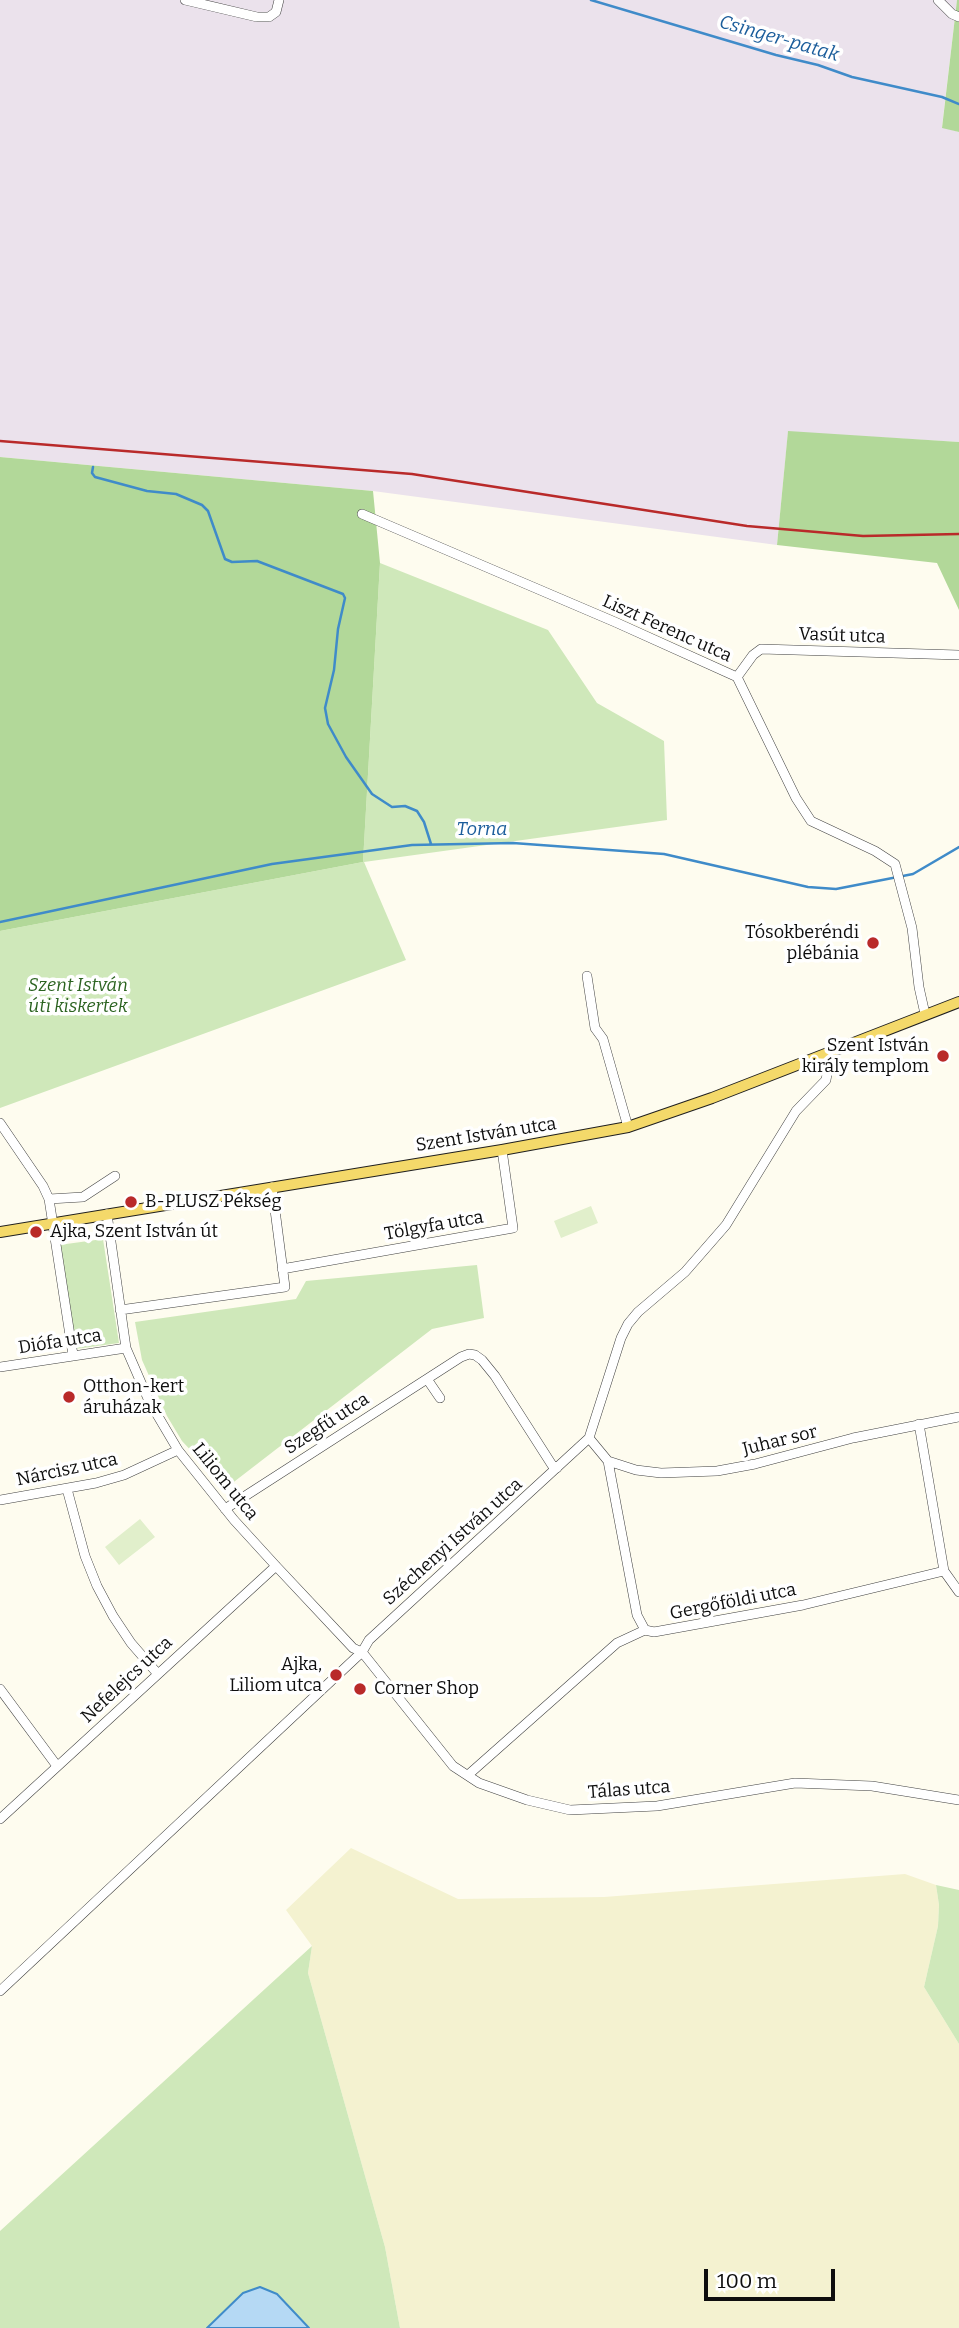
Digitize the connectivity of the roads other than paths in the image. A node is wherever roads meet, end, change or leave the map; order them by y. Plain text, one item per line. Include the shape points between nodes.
1 (185, 0) edge
2 (279, 0) edge
3 (938, 0) edge
4 (959, 17) edge
5 (362, 514) dead end
6 (959, 655) edge
7 (737, 677) junction
8 (587, 976) dead end
9 (959, 1002) edge
10 (925, 1014) junction
11 (831, 1051) junction
12 (0, 1123) edge
13 (628, 1127) junction
14 (502, 1150) junction
15 (114, 1176) dead end
16 (272, 1187) junction
17 (48, 1199) junction
18 (107, 1214) junction
19 (53, 1223) junction
20 (0, 1232) edge
21 (282, 1269) junction
22 (120, 1311) junction
23 (126, 1348) junction
24 (73, 1355) junction
25 (0, 1367) edge
26 (427, 1379) junction
27 (440, 1398) dead end
28 (959, 1417) edge
29 (919, 1424) junction
30 (589, 1437) junction
31 (178, 1450) junction
32 (608, 1461) junction
33 (557, 1468) junction
34 (66, 1489) junction
35 (0, 1500) edge
36 (225, 1509) junction
37 (276, 1566) junction
38 (944, 1571) junction
39 (959, 1592) edge
40 (645, 1630) junction
41 (362, 1652) junction
42 (157, 1673) junction
43 (0, 1689) edge
44 (57, 1766) junction
45 (468, 1775) junction
46 (959, 1800) edge
47 (0, 1819) edge
48 (0, 1991) edge

1 - 2 street via 257,17 276,12
3 - 4 street
5 - 7 street, Liszt Ferenc utca
6 - 7 street, Vasút utca via 761,649
7 - 10 street, Liszt Ferenc utca via 811,821 895,864 912,928
8 - 13 street via 595,1028 603,1039
9 - 10 main road, Szent István utca
10 - 11 main road, Szent István utca
11 - 13 main road, Szent István utca
11 - 30 street, Széchenyi István utca via 826,1080 796,1111 726,1225 685,1272 628,1324
12 - 17 street
13 - 14 main road, Szent István utca
14 - 16 main road, Szent István utca
14 - 21 street, Tölgyfa utca via 513,1228
15 - 17 street via 83,1197
16 - 18 main road, Szent István utca
16 - 21 street
17 - 19 street
18 - 19 main road, Szent István utca
18 - 22 street, Liliom utca
19 - 20 main road, Szent István utca
19 - 24 street
21 - 22 street via 285,1287
22 - 23 street, Liliom utca
23 - 24 street, Diófa utca
23 - 31 street, Liliom utca via 149,1401
24 - 25 street, Diófa utca
26 - 27 street
26 - 33 street, Szegfű utca via 461,1357 475,1355 495,1376
26 - 36 street, Szegfű utca
28 - 29 street, Juhar sor
29 - 32 street, Juhar sor via 717,1471 661,1473
29 - 38 street
30 - 32 street
30 - 33 street, Széchenyi István utca
31 - 34 street, Nárcisz utca via 124,1475
31 - 36 street, Liliom utca
32 - 40 street via 637,1615
33 - 41 street, Széchenyi István utca via 369,1640
34 - 35 street, Nárcisz utca
34 - 42 street via 97,1586 125,1634
36 - 37 street, Liliom utca
37 - 41 street, Liliom utca via 353,1648
37 - 42 street, Nefelejcs utca
38 - 39 street
38 - 40 street, Gergőföldi utca via 803,1605 675,1630
40 - 45 street via 617,1643
41 - 45 street, Tálas utca via 453,1766
41 - 48 street, Széchenyi István utca
42 - 44 street, Nefelejcs utca
43 - 44 street
44 - 47 street, Nefelejcs utca
45 - 46 street, Tálas utca via 527,1801 570,1810 657,1806 795,1783 872,1786

